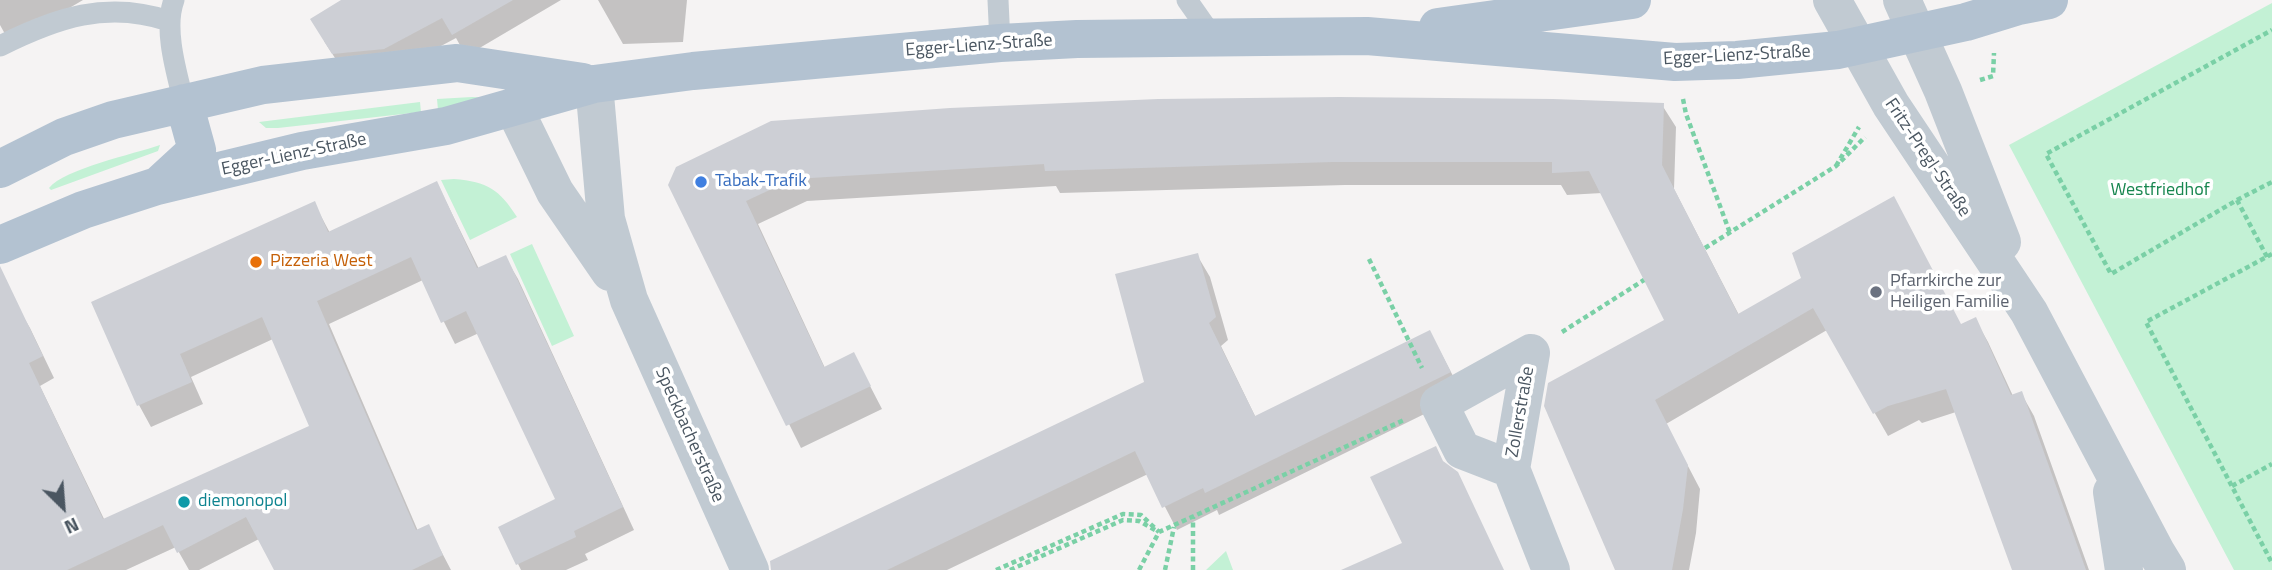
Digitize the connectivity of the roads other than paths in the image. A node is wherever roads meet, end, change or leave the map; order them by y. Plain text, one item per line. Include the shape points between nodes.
1 (174, 0) edge
2 (998, 0) edge
3 (1187, 0) edge
4 (1632, 0) edge
5 (1832, 0) edge
6 (2032, 2) edge
7 (1910, 16) edge
8 (169, 21) junction
9 (1367, 36) junction
10 (1213, 37) junction
11 (1000, 43) junction
12 (1856, 46) junction
13 (0, 47) edge
14 (594, 84) junction
15 (184, 103) junction
16 (514, 108) junction
17 (0, 169) edge
18 (157, 186) junction
19 (0, 245) edge
20 (629, 300) junction
21 (2029, 312) junction
22 (2105, 456) junction
23 (1511, 469) junction
24 (750, 570) edge
25 (1551, 570) edge
26 (2124, 570) edge
27 (2167, 570) edge

1 - 8 lane
2 - 11 lane
3 - 10 lane
4 - 9 main road, Egger-Lienz-Straße
5 - 12 street, Fritz-Pregl-Straße
6 - 7 main road, Egger-Lienz-Straße via 1966,22
7 - 12 main road, Egger-Lienz-Straße
7 - 21 street, Fritz-Pregl-Straße
8 - 13 lane via 124,11 82,15 47,24
8 - 15 lane
9 - 10 main road, Egger-Lienz-Straße
9 - 12 main road, Egger-Lienz-Straße via 1675,62
10 - 11 main road, Egger-Lienz-Straße
11 - 14 main road, Egger-Lienz-Straße
12 - 21 street, Fritz-Pregl-Straße
14 - 15 main road, Egger-Lienz-Straße via 457,63 263,85
14 - 16 main road, Egger-Lienz-Straße
14 - 20 street, Speckbacherstraße via 606,219
15 - 17 main road, Egger-Lienz-Straße via 64,136
15 - 18 main road via 197,150
16 - 18 main road, Egger-Lienz-Straße via 446,126 302,150
16 - 20 street, Speckbacherstraße via 555,192
18 - 19 main road, Egger-Lienz-Straße via 83,210
20 - 24 street, Speckbacherstraße
21 - 22 street, Fritz-Pregl-Straße
22 - 26 street
22 - 27 street, Fritz-Pregl-Straße
23 - 23 street, Zollerstraße via 1531,353 1439,404 1462,450
23 - 25 street, Zollerstraße

